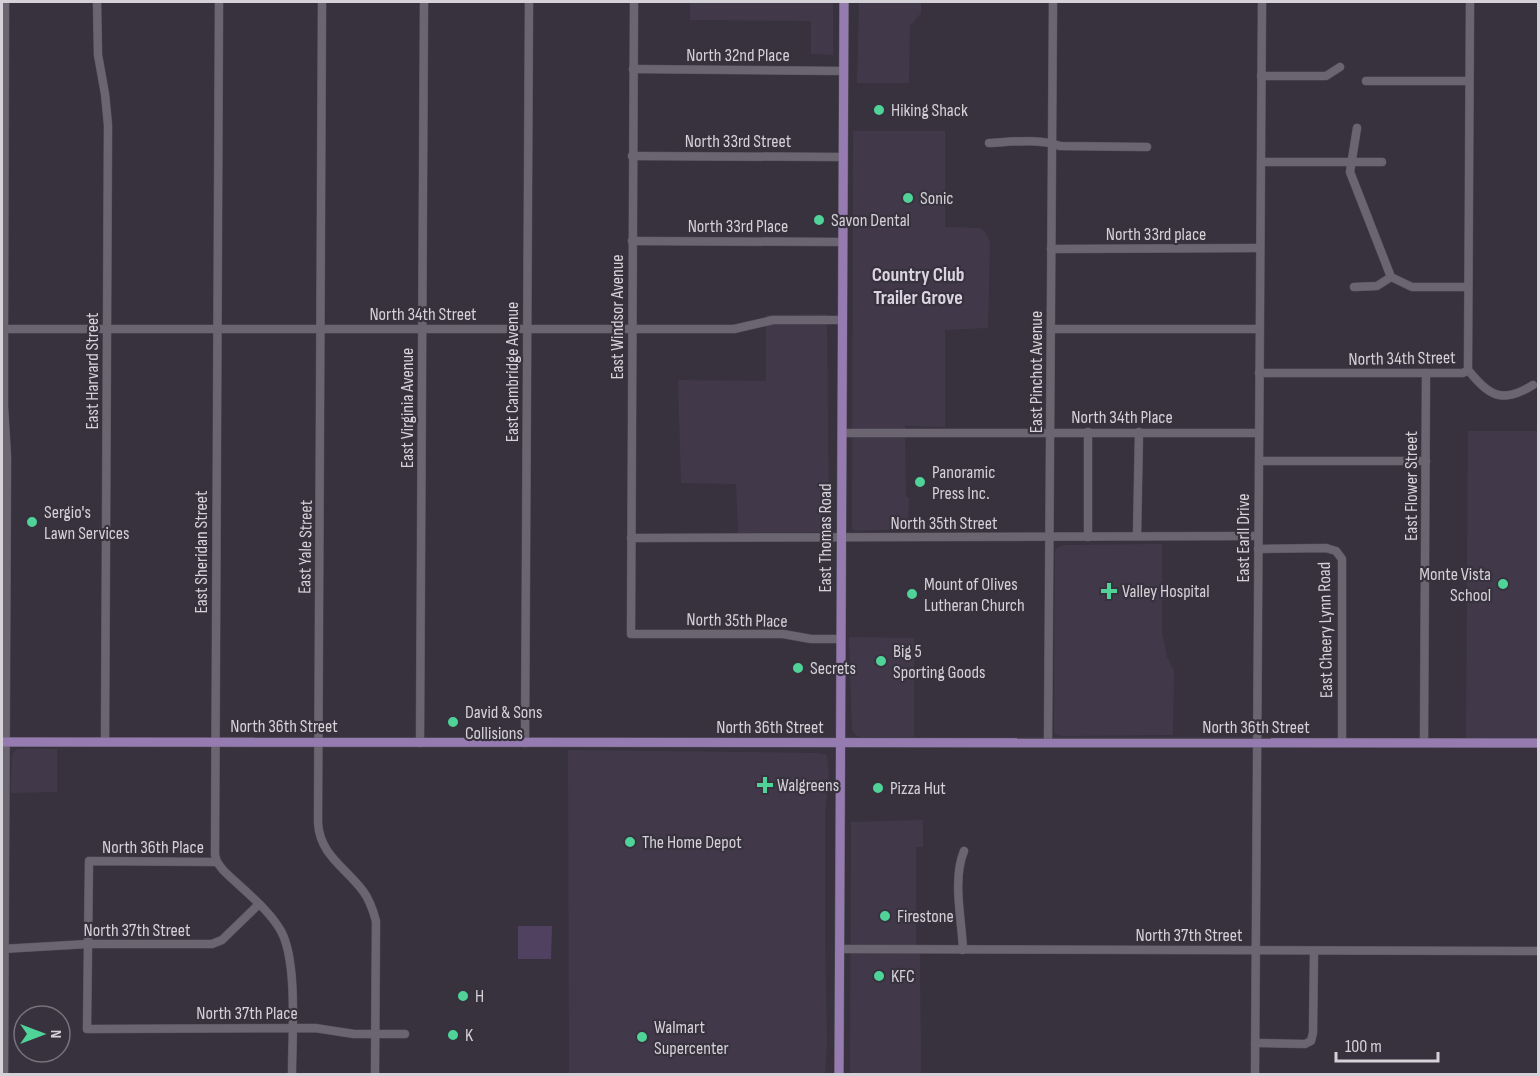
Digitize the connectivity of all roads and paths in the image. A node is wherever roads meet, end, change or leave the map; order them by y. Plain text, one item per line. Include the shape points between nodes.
1 (5, 2) edge
2 (97, 2) edge
3 (219, 2) edge
4 (322, 2) edge
5 (424, 2) edge
6 (528, 2) edge
7 (634, 2) edge
8 (844, 2) edge
9 (1053, 2) edge
10 (1262, 2) edge
11 (1470, 2) edge
12 (1340, 67) dead end
13 (633, 69) junction
14 (844, 71) junction
15 (1261, 76) junction
16 (1366, 81) dead end
17 (1469, 81) junction
18 (1357, 128) dead end
19 (988, 142) dead end
20 (1052, 143) junction
21 (1148, 147) dead end
22 (632, 156) junction
23 (843, 157) junction
24 (1261, 162) junction
25 (1351, 162) junction
26 (1382, 162) dead end
27 (632, 241) junction
28 (843, 242) junction
29 (1260, 248) junction
30 (1051, 249) junction
31 (1391, 277) junction
32 (1354, 287) dead end
33 (1468, 287) junction
34 (842, 320) junction
35 (216, 328) junction
36 (3, 329) edge
37 (107, 329) junction
38 (320, 329) junction
39 (422, 329) junction
40 (527, 329) junction
41 (631, 329) junction
42 (1051, 329) junction
43 (1260, 329) junction
44 (1468, 370) junction
45 (1259, 373) junction
46 (1426, 373) junction
47 (1533, 385) dead end
48 (1088, 432) junction
49 (1139, 432) junction
50 (842, 433) junction
51 (1050, 433) junction
52 (1259, 433) junction
53 (1259, 461) junction
54 (1426, 461) junction
55 (4, 502) edge
56 (1138, 536) junction
57 (1258, 536) junction
58 (1050, 537) junction
59 (1088, 537) junction
60 (631, 538) junction
61 (842, 538) junction
62 (1258, 549) junction
63 (631, 634) joint
64 (841, 639) junction
65 (3, 742) edge
66 (105, 742) junction
67 (215, 743) junction
68 (318, 743) junction
69 (420, 743) junction
70 (525, 743) junction
71 (841, 743) junction
72 (1048, 743) junction
73 (1257, 743) junction
74 (1342, 743) junction
75 (1424, 743) junction
76 (1539, 743) edge
77 (964, 851) dead end
78 (217, 862) junction
79 (258, 904) junction
80 (88, 944) junction
81 (3, 949) edge
82 (840, 949) junction
83 (963, 950) junction
84 (1255, 951) junction
85 (1314, 951) junction
86 (1539, 951) edge
87 (291, 1028) junction
88 (375, 1034) junction
89 (405, 1034) dead end
90 (1255, 1043) junction
91 (4, 1074) edge
92 (291, 1074) edge
93 (375, 1074) edge
94 (839, 1074) edge
95 (1255, 1074) edge

1 - 36 street
2 - 37 street, East Harvard Street via 98,56 108,125
3 - 35 street, East Sheridan Street
4 - 38 street, East Yale Street
5 - 39 street, East Virginia Avenue
6 - 40 street, East Cambridge Avenue
7 - 13 street, East Windsor Avenue
8 - 14 main road, East Thomas Road
9 - 20 street, East Pinchot Avenue
10 - 15 street, East Earll Drive
11 - 17 street
12 - 15 street via 1326,76
13 - 14 street, North 32nd Place
13 - 22 street, East Windsor Avenue
14 - 23 main road, East Thomas Road
15 - 24 street, East Earll Drive
16 - 17 street
17 - 33 street
18 - 25 street
19 - 20 street
20 - 21 street
20 - 30 street, East Pinchot Avenue
22 - 23 street, North 33rd Street
22 - 27 street, East Windsor Avenue
23 - 28 main road, East Thomas Road
24 - 25 street
24 - 29 street, East Earll Drive
25 - 26 street
25 - 31 street via 1350,172
27 - 28 street, North 33rd Place
27 - 41 street, East Windsor Avenue
28 - 34 main road, East Thomas Road
29 - 30 street, North 33rd place
29 - 43 street, East Earll Drive
30 - 42 street, East Pinchot Avenue
31 - 32 street via 1377,286
31 - 33 street via 1412,287
33 - 44 street
34 - 41 street, North 34th Street via 772,320 740,329
34 - 50 main road, East Thomas Road
35 - 37 street, North 34th Street
35 - 38 street, North 34th Street
35 - 67 street, East Sheridan Street
36 - 37 street, North 34th Street
36 - 55 street
37 - 66 street, East Harvard Street
38 - 39 street, North 34th Street
38 - 68 street, East Yale Street
39 - 40 street, North 34th Street
39 - 69 street, East Virginia Avenue
40 - 41 street, North 34th Street
40 - 70 street, East Cambridge Avenue
41 - 60 street, East Windsor Avenue
42 - 43 street
42 - 51 street, East Pinchot Avenue
43 - 45 street, East Earll Drive
44 - 46 street, North 34th Street via 1463,374
44 - 47 street, North 34th Street via 1486,390 1502,396 1518,394
45 - 46 street, North 34th Street
45 - 52 street, East Earll Drive
46 - 54 street, East Flower Street
48 - 49 street, North 34th Place
48 - 51 street, North 34th Place
48 - 59 street
49 - 52 street, North 34th Place
49 - 56 street
50 - 51 street, North 34th Place
50 - 61 main road, East Thomas Road
51 - 58 street, East Pinchot Avenue
52 - 53 street, East Earll Drive
53 - 54 street
53 - 57 street, East Earll Drive
54 - 75 street, East Flower Street
55 - 65 street
56 - 57 street, North 35th Street
56 - 59 street, North 35th Street
57 - 62 street, East Earll Drive
58 - 59 street, North 35th Street
58 - 61 street, North 35th Street
58 - 72 street, East Pinchot Avenue
60 - 61 street, North 35th Street
60 - 63 street, East Windsor Avenue
61 - 64 main road, East Thomas Road
62 - 73 street, East Earll Drive
62 - 74 street, East Cheery Lynn Road via 1326,548 1338,552 1342,559
63 - 64 street, North 35th Place via 783,634
64 - 71 main road, East Thomas Road
65 - 66 main road, North 36th Street
65 - 81 street
66 - 67 main road, North 36th Street
67 - 68 main road, North 36th Street
67 - 78 street, East Sheridan Street
68 - 69 main road, North 36th Street
68 - 88 street, East Yale Street via 319,834 327,853 363,891 376,921
69 - 70 main road, North 36th Street
70 - 71 main road, North 36th Street
71 - 72 main road, North 36th Street
71 - 82 main road, East Thomas Road
72 - 73 main road, North 36th Street
73 - 74 main road, North 36th Street
73 - 84 street, East Earll Drive
74 - 75 main road, North 36th Street
75 - 76 main road, North 36th Street
77 - 83 street via 960,864 959,918
78 - 79 street
78 - 80 street, North 36th Place via 88,861
79 - 80 street, North 37th Street via 222,940 212,944
79 - 87 street via 277,924 287,946
80 - 81 street, North 37th Street
80 - 87 street, North 37th Place via 87,1029
81 - 91 street
82 - 83 street, North 37th Street
82 - 94 main road, East Thomas Road
83 - 84 street, North 37th Street
84 - 85 street, North 37th Street
84 - 90 street, East Earll Drive
85 - 86 street, North 37th Street
85 - 90 street via 1311,1041
87 - 88 street, North 37th Place
87 - 92 street
88 - 89 street, North 37th Place
88 - 93 street, East Yale Street
90 - 95 street, East Earll Drive

